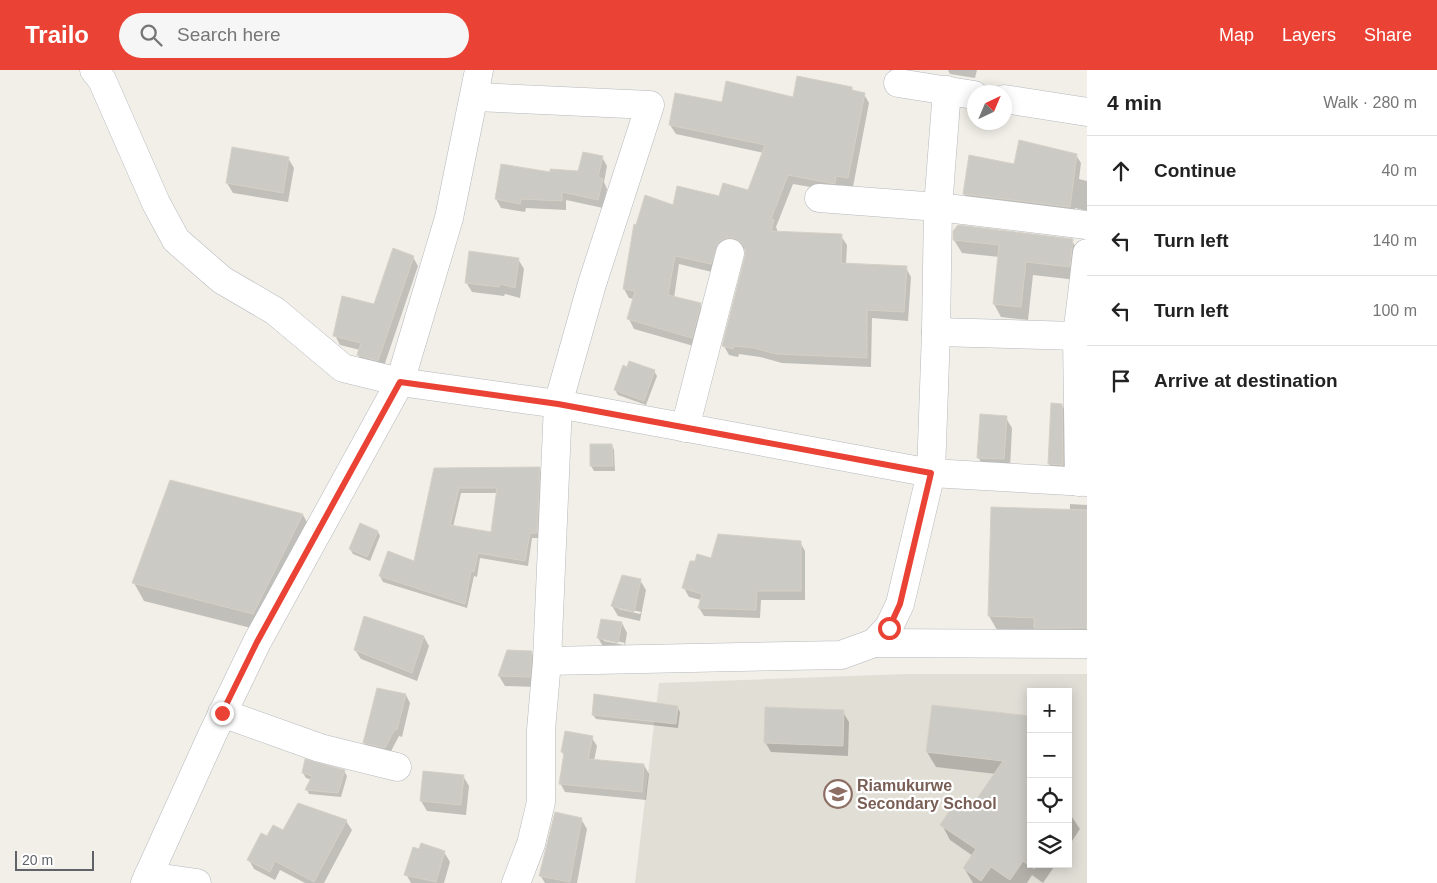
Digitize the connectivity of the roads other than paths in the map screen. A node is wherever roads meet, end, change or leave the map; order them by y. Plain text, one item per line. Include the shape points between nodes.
1 (94, 70) edge
2 (479, 70) edge
3 (898, 83) dead end
4 (947, 90) junction
5 (967, 94) edge
6 (474, 98) junction
7 (1012, 100) edge
8 (1087, 112) edge
9 (819, 198) dead end
10 (938, 207) junction
11 (1087, 225) edge
12 (730, 253) dead end
13 (1087, 253) edge
14 (936, 332) junction
15 (1077, 336) junction
16 (400, 382) junction
17 (558, 404) junction
18 (685, 428) junction
19 (931, 473) junction
20 (1083, 482) edge
21 (874, 643) junction
22 (1087, 644) edge
23 (547, 661) junction
24 (222, 713) junction
25 (397, 767) dead end
26 (147, 879) edge
27 (197, 883) edge
28 (516, 883) edge

1 - 16 street via 102,80 156,203 176,240 222,280 276,310 343,368
2 - 6 street
3 - 4 street
4 - 5 street
4 - 10 street
6 - 16 street via 449,218
6 - 17 street via 650,104 592,284
7 - 8 street
9 - 10 street
10 - 11 street
10 - 14 street
12 - 18 street
13 - 15 street
14 - 15 street
14 - 19 street
15 - 20 street
16 - 17 street
16 - 24 street via 257,642
17 - 18 street
17 - 23 street
18 - 19 street
19 - 20 street
19 - 21 street via 900,604 889,628
21 - 22 street
21 - 23 street via 841,655
23 - 28 street via 541,730 541,802 531,844
24 - 25 street via 320,748
24 - 26 street
26 - 27 street

